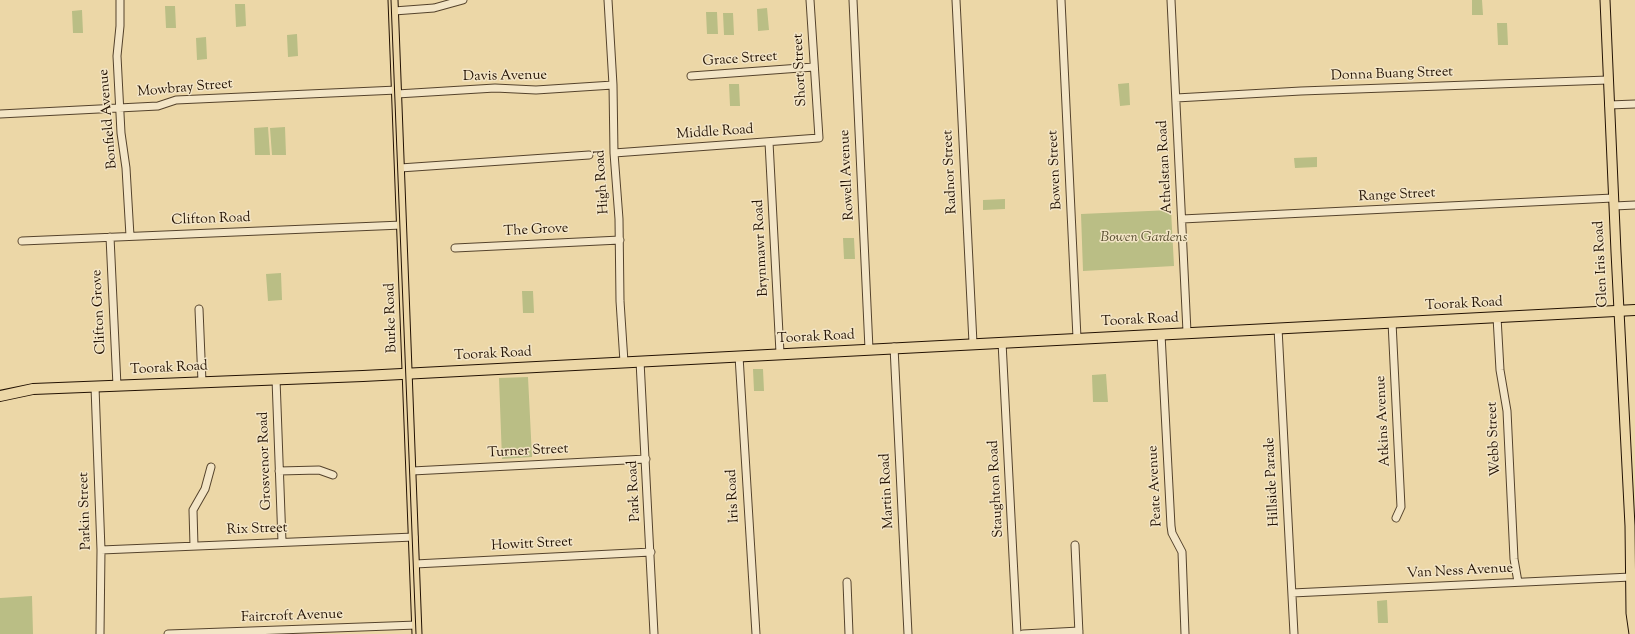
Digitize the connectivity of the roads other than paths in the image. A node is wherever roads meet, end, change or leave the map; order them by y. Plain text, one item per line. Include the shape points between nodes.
1 (120, 0) edge
2 (393, 0) edge
3 (463, 0) edge
4 (608, 0) edge
5 (810, 0) edge
6 (853, 0) edge
7 (956, 0) edge
8 (1061, 0) edge
9 (1171, 0) edge
10 (1605, 0) edge
11 (394, 11) junction
12 (814, 67) junction
13 (691, 76) dead end
14 (1608, 80) junction
15 (613, 85) junction
16 (397, 92) junction
17 (1176, 98) junction
18 (1635, 104) edge
19 (1609, 105) junction
20 (120, 108) junction
21 (0, 114) edge
22 (819, 138) joint
23 (769, 142) junction
24 (614, 153) junction
25 (589, 155) dead end
26 (400, 168) junction
27 (1613, 202) junction
28 (1635, 205) edge
29 (1182, 219) junction
30 (402, 225) junction
31 (130, 236) junction
32 (110, 238) junction
33 (620, 240) junction
34 (22, 241) dead end
35 (454, 248) dead end
36 (199, 308) dead end
37 (1635, 310) edge
38 (1619, 311) junction
39 (1497, 318) junction
40 (1392, 322) junction
41 (1278, 328) junction
42 (1187, 332) junction
43 (1161, 334) junction
44 (1077, 338) junction
45 (1002, 342) junction
46 (973, 343) junction
47 (894, 347) junction
48 (869, 349) junction
49 (780, 353) junction
50 (739, 356) junction
51 (640, 361) junction
52 (624, 362) junction
53 (408, 374) junction
54 (276, 379) junction
55 (202, 382) junction
56 (117, 386) junction
57 (95, 387) junction
58 (0, 396) edge
59 (646, 459) junction
60 (211, 467) dead end
61 (412, 470) junction
62 (279, 471) junction
63 (333, 475) dead end
64 (1396, 518) dead end
65 (414, 537) junction
66 (282, 542) junction
67 (194, 546) junction
68 (1075, 546) dead end
69 (101, 550) junction
70 (651, 552) junction
71 (415, 564) junction
72 (1633, 569) edge
73 (846, 582) dead end
74 (1515, 582) junction
75 (1292, 593) junction
76 (654, 619) junction
77 (417, 630) edge
78 (1079, 632) edge
79 (100, 634) edge
80 (168, 634) edge
81 (654, 634) edge
82 (658, 634) edge
83 (756, 634) edge
84 (849, 634) edge
85 (908, 634) edge
86 (1017, 634) edge
87 (1023, 634) edge
88 (1185, 634) edge
89 (1294, 634) edge
90 (1634, 634) edge

1 - 20 street, Bonfield Avenue via 117,49
2 - 11 main road, Burke Road
3 - 11 street via 434,8
4 - 15 street, High Road
5 - 12 street, Short Street
6 - 48 street, Rowell Avenue
7 - 46 street, Radnor Street
8 - 44 street, Bowen Street
9 - 17 street, Athelstan Road
10 - 14 main road, Glen Iris Road
11 - 16 main road, Burke Road
12 - 13 street, Grace Street
12 - 22 street, Short Street
14 - 17 street, Donna Buang Street
14 - 19 main road, Glen Iris Road
15 - 16 street, Davis Avenue via 536,90 495,88
15 - 24 street, High Road
16 - 20 street, Mowbray Street via 176,100 158,106
16 - 26 main road, Burke Road
17 - 29 street, Athelstan Road
18 - 19 street
19 - 27 main road, Glen Iris Road
20 - 21 street, Mowbray Street
20 - 31 street, Bonfield Avenue
22 - 23 street, Middle Road
23 - 24 street, Middle Road
23 - 49 street, Brynmawr Road
24 - 33 street, High Road
25 - 26 street
26 - 30 main road, Burke Road
27 - 28 street, Range Street
27 - 29 street, Range Street
27 - 38 main road, Glen Iris Road
29 - 42 street, Athelstan Road
30 - 31 street, Clifton Road
30 - 53 main road, Burke Road
31 - 32 street, Clifton Road
32 - 34 street, Clifton Road
32 - 56 street, Clifton Grove
33 - 35 street, The Grove
33 - 52 street, High Road
36 - 55 street
37 - 38 highway, Toorak Road
38 - 39 highway, Toorak Road
38 - 72 main road, Glen Iris Road
39 - 40 highway, Toorak Road
39 - 74 street, Webb Street via 1500,370 1507,411
40 - 41 highway, Toorak Road
40 - 64 street, Atkins Avenue via 1401,507
41 - 42 highway, Toorak Road
41 - 75 street, Hillside Parade
42 - 43 highway, Toorak Road
43 - 44 highway, Toorak Road
43 - 88 street, Peate Avenue via 1171,526 1182,552
44 - 45 highway, Toorak Road
45 - 46 highway, Toorak Road
45 - 86 street, Staughton Road
46 - 47 highway, Toorak Road
47 - 48 highway, Toorak Road
47 - 85 street, Martin Road
48 - 49 highway, Toorak Road
49 - 50 highway, Toorak Road
50 - 51 highway, Toorak Road
50 - 83 street, Iris Road
51 - 52 highway, Toorak Road
51 - 59 street, Park Road
52 - 53 highway, Toorak Road
53 - 54 highway, Toorak Road
53 - 61 main road, Burke Road
54 - 55 highway, Toorak Road
54 - 62 street, Grosvenor Road
55 - 56 highway, Toorak Road
56 - 57 highway, Toorak Road
57 - 58 highway, Toorak Road via 28,389
57 - 69 street, Parkin Street
59 - 61 street, Turner Street
59 - 70 street, Park Road
60 - 67 street via 205,489 193,510
61 - 65 main road, Burke Road
62 - 63 street via 319,470
62 - 66 street, Grosvenor Road
65 - 66 street, Rix Street
65 - 71 main road, Burke Road
66 - 67 street, Rix Street
67 - 69 street, Rix Street
68 - 78 street
69 - 79 street, Parkin Street
70 - 71 street, Howitt Street
70 - 76 street, Park Road
71 - 77 main road, Burke Road
72 - 74 street, Van Ness Avenue
72 - 90 main road, Glen Iris Road via 1631,613
73 - 84 street
74 - 75 street, Van Ness Avenue
75 - 89 street, Hillside Parade
76 - 81 street, Park Road
76 - 82 street, Park Road
77 - 80 street, Faircroft Avenue
78 - 87 street

